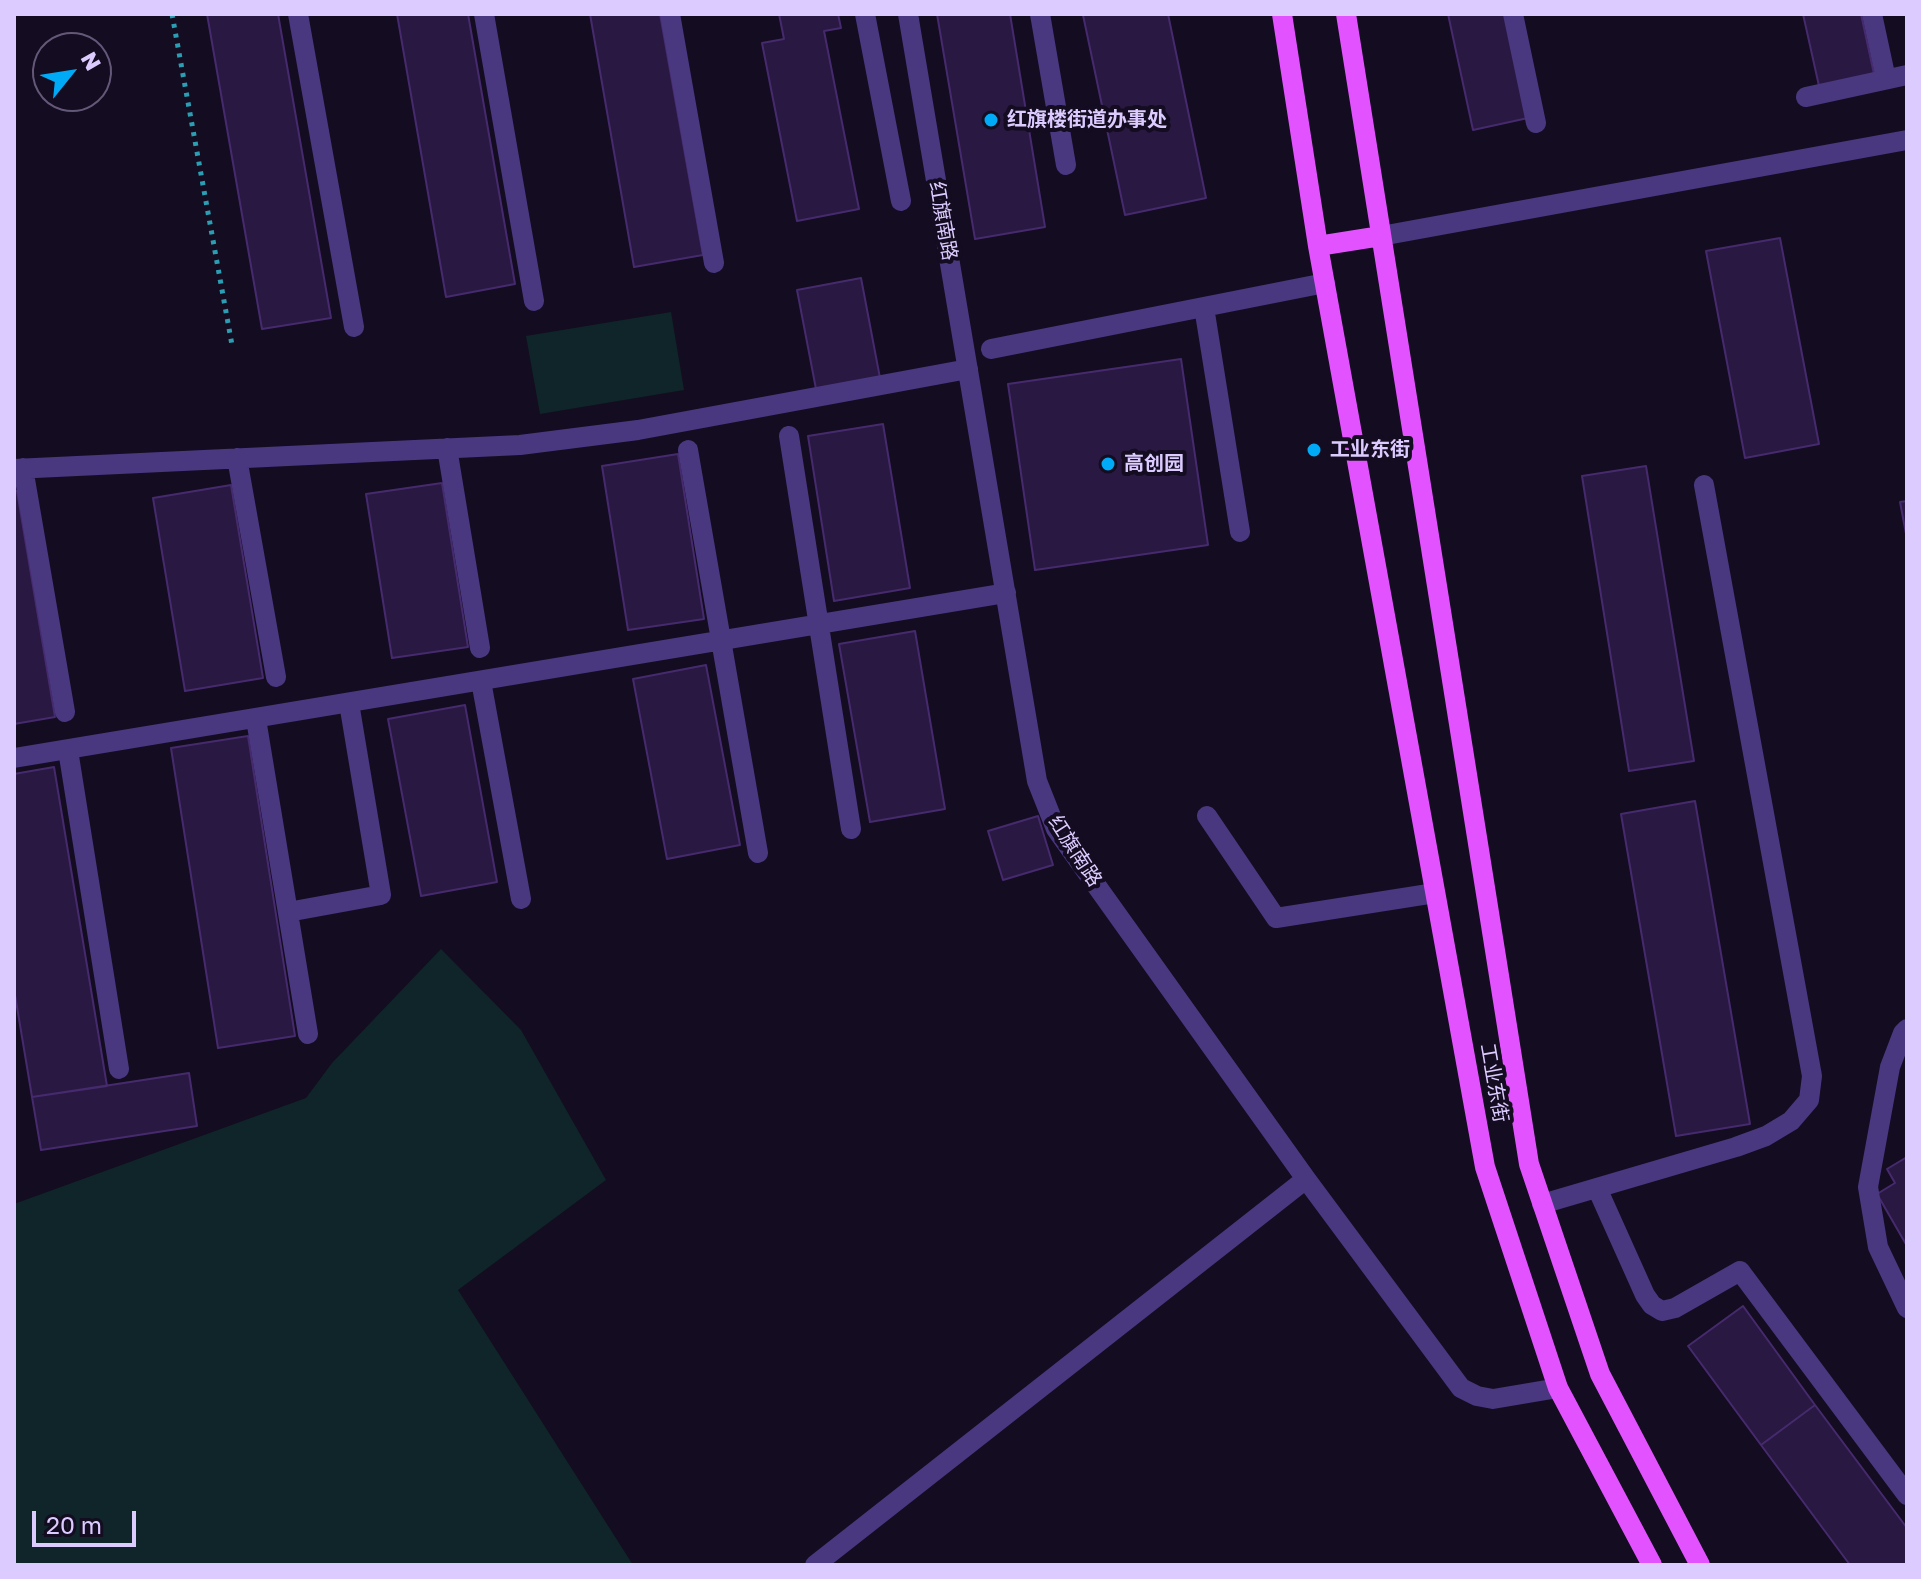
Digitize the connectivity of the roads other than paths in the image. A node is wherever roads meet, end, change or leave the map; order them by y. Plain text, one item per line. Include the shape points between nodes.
1 (298, 14) edge
2 (484, 14) edge
3 (670, 14) edge
4 (865, 14) edge
5 (908, 14) edge
6 (1040, 14) edge
7 (1282, 14) edge
8 (1346, 14) edge
9 (1513, 14) edge
10 (1872, 14) edge
11 (1907, 75) edge
12 (1886, 79) junction
13 (1806, 97) dead end
14 (1536, 123) dead end
15 (1907, 140) edge
16 (1066, 165) dead end
17 (901, 201) dead end
18 (1381, 236) junction
19 (1318, 246) junction
20 (714, 263) dead end
21 (1325, 283) junction
22 (534, 301) dead end
23 (1204, 307) junction
24 (354, 327) dead end
25 (991, 349) dead end
26 (968, 369) junction
27 (789, 436) dead end
28 (447, 448) junction
29 (688, 450) dead end
30 (237, 458) junction
31 (19, 469) edge
32 (1704, 485) dead end
33 (1240, 532) dead end
34 (1006, 593) junction
35 (820, 624) junction
36 (720, 641) junction
37 (480, 648) dead end
38 (276, 677) dead end
39 (481, 681) junction
40 (349, 703) junction
41 (65, 712) dead end
42 (256, 719) junction
43 (68, 750) junction
44 (14, 758) edge
45 (1207, 816) dead end
46 (851, 829) dead end
47 (758, 853) dead end
48 (1435, 893) junction
49 (521, 899) dead end
50 (288, 912) junction
51 (1907, 1029) edge
52 (308, 1034) dead end
53 (119, 1069) dead end
54 (1306, 1179) junction
55 (1597, 1188) junction
56 (1542, 1204) junction
57 (1907, 1308) edge
58 (1558, 1388) junction
59 (1907, 1495) edge
60 (815, 1565) edge
61 (1652, 1565) edge
62 (1700, 1565) edge

1 - 24 street
2 - 22 street
3 - 20 street
4 - 17 street
5 - 26 street, 红旗南路
6 - 16 street
7 - 19 main road, 工业东街
8 - 18 main road, 工业东街
9 - 14 street
10 - 12 street
11 - 12 street
12 - 13 street
15 - 18 street
18 - 19 main road
18 - 56 main road, 工业东街 via 1526,1149
19 - 21 main road, 工业东街
21 - 23 street
21 - 48 main road, 工业东街
23 - 25 street
23 - 33 street
26 - 28 street via 638,430
26 - 34 street, 红旗南路
27 - 35 street
28 - 30 street
28 - 37 street
29 - 36 street
30 - 31 street
30 - 38 street
31 - 41 street
32 - 55 street via 1812,1076 1809,1100 1791,1121 1766,1136
34 - 35 street
34 - 54 street, 红旗南路 via 1037,781 1056,829
35 - 36 street
35 - 46 street
36 - 39 street
36 - 47 street
39 - 40 street
39 - 49 street
40 - 42 street
40 - 50 street via 381,895
42 - 43 street
42 - 50 street
43 - 44 street
43 - 53 street
45 - 48 street via 1276,918
48 - 58 main road, 工业东街 via 1485,1167
50 - 52 street
51 - 57 street via 1890,1067 1868,1187 1878,1247
54 - 58 street, 红旗南路 via 1461,1388 1493,1399
54 - 60 street
55 - 56 street
55 - 59 street via 1652,1305 1662,1311 1675,1308 1740,1271
56 - 62 main road, 工业东街 via 1600,1374
58 - 61 main road, 工业东街

